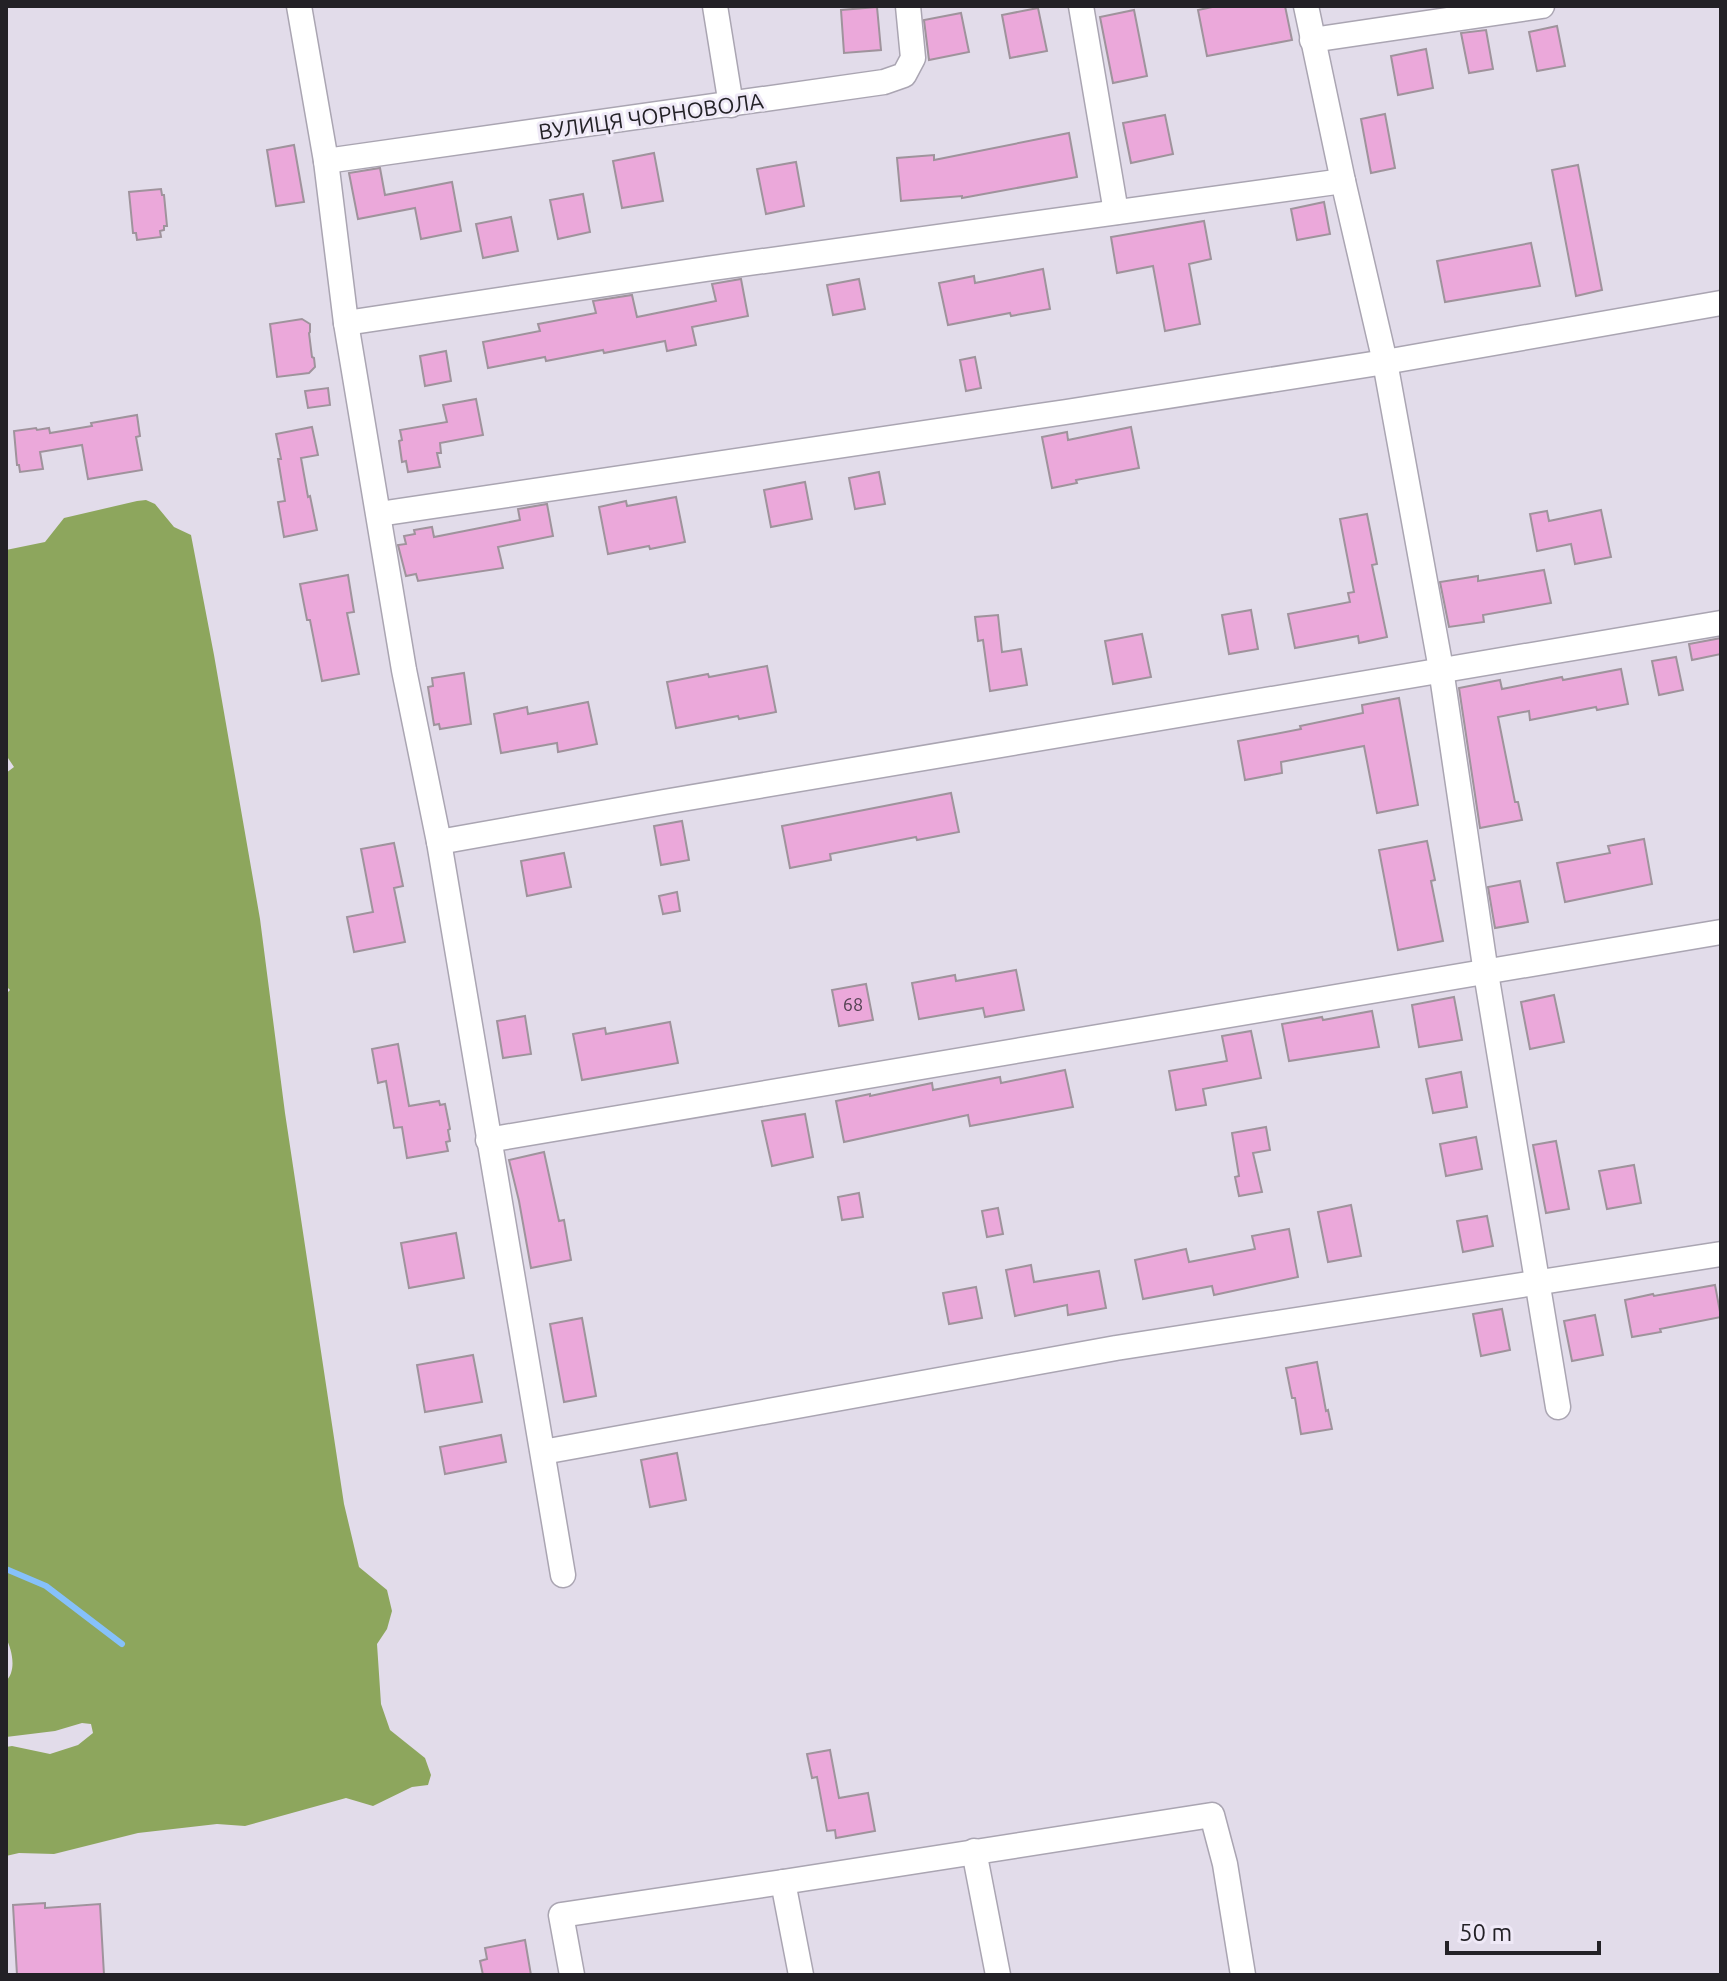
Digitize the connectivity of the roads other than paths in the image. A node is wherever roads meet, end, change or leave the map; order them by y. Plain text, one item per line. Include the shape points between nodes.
1 (299, 6) edge
2 (715, 6) edge
3 (908, 6) edge
4 (1081, 6) edge
5 (1306, 6) edge
6 (1542, 6) edge
7 (1312, 40) junction
8 (731, 105) junction
9 (326, 161) junction
10 (1343, 181) junction
11 (1116, 212) junction
12 (1721, 303) edge
13 (346, 323) junction
14 (1385, 362) junction
15 (379, 514) junction
16 (1721, 623) edge
17 (1441, 669) junction
18 (439, 842) junction
19 (1721, 932) edge
20 (1486, 973) junction
21 (488, 1140) junction
22 (1721, 1254) edge
23 (1538, 1282) junction
24 (1558, 1407) dead end
25 (543, 1452) junction
26 (563, 1575) dead end
27 (974, 1851) junction
28 (783, 1882) junction
29 (572, 1975) edge
30 (801, 1975) edge
31 (998, 1975) edge
32 (1243, 1975) edge

1 - 9 street
2 - 8 street
3 - 8 street, ВУЛИЦЯ ЧОРНОВОЛА via 913,58 904,75
4 - 11 street
5 - 7 street
6 - 7 street
7 - 10 street
8 - 9 street, ВУЛИЦЯ ЧОРНОВОЛА
9 - 13 street
10 - 11 street
10 - 14 street
11 - 13 street
12 - 14 street
13 - 15 street
14 - 15 street
14 - 17 street
15 - 18 street
16 - 17 street
17 - 18 street
17 - 20 street
18 - 21 street
19 - 20 street
20 - 21 street
20 - 23 street
21 - 25 street
22 - 23 street
23 - 24 street
23 - 25 street via 1116,1348
25 - 26 street
27 - 28 street
27 - 31 street
27 - 32 street via 1212,1815
28 - 29 street via 561,1915
28 - 30 street

